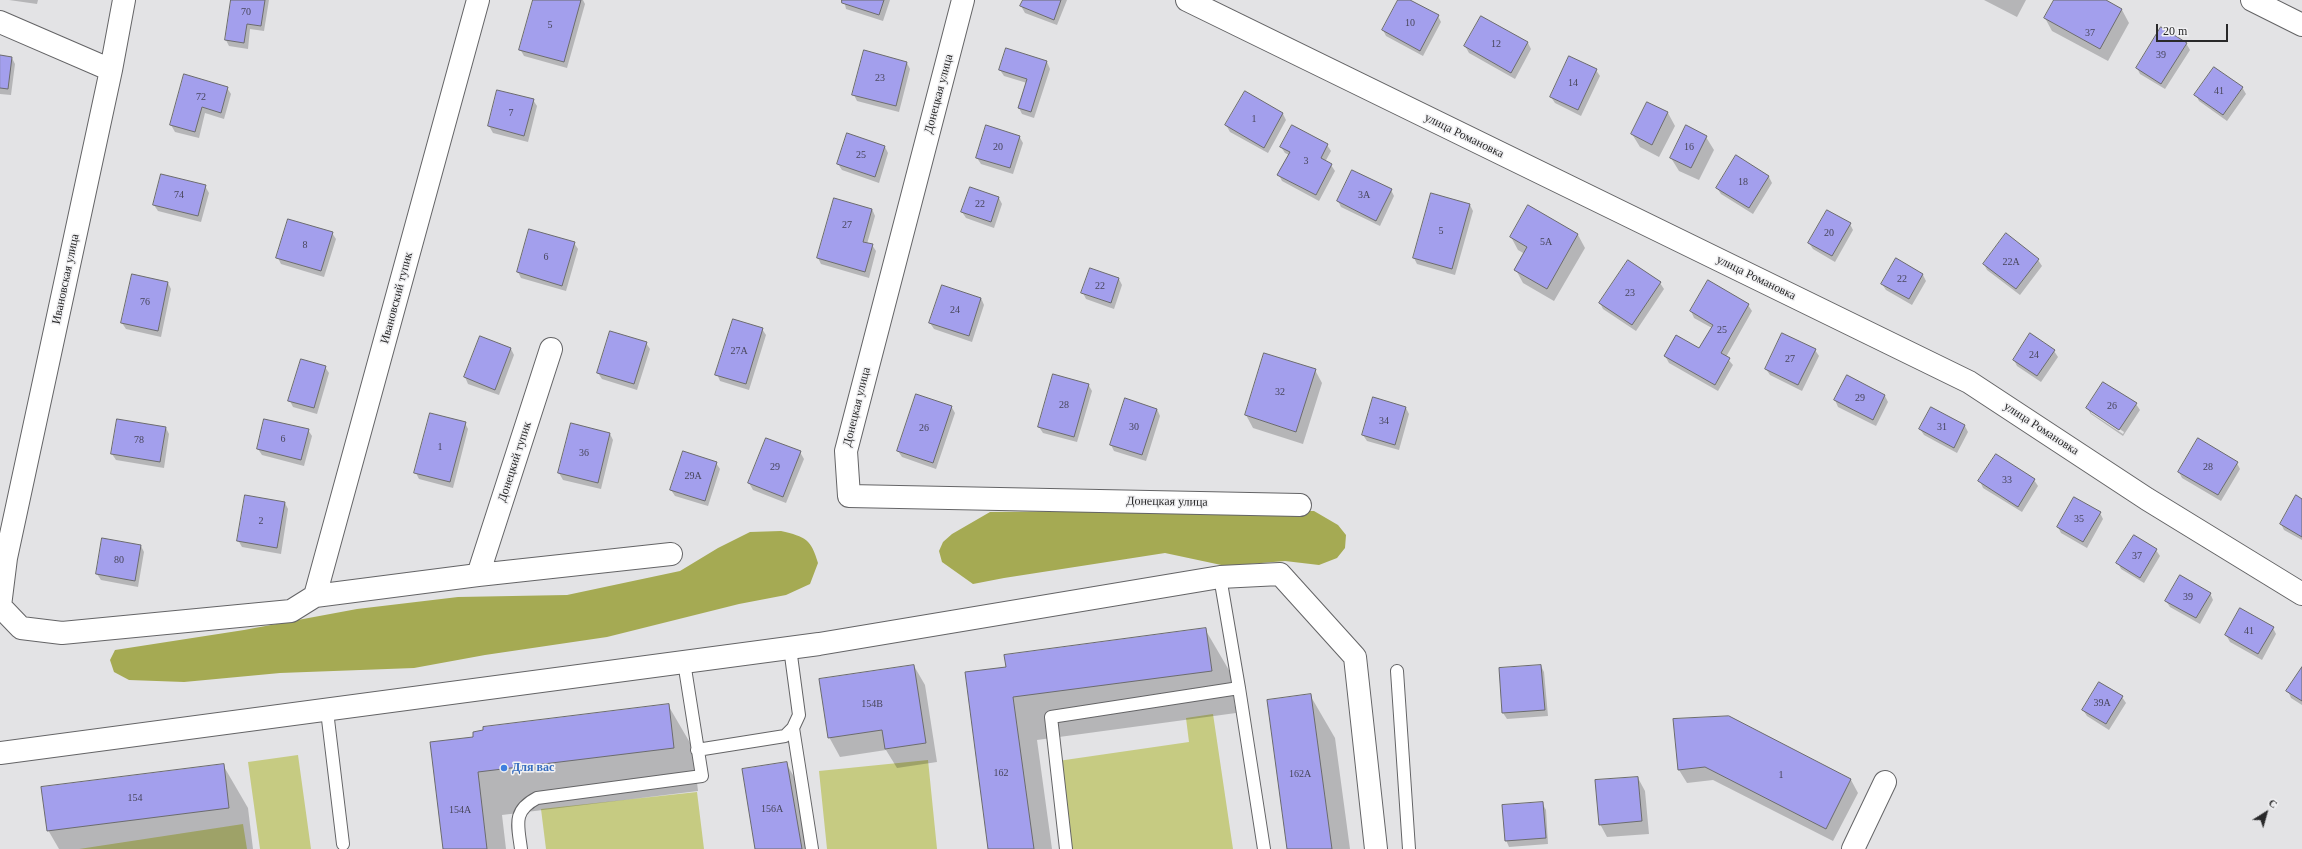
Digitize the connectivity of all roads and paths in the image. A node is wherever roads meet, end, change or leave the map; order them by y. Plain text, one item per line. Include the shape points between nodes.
1 (124, 0) edge
2 (478, 0) edge
3 (963, 0) edge
4 (1188, 0) edge
5 (2252, 0) edge
6 (0, 22) edge
7 (2302, 25) edge
8 (111, 70) junction
9 (551, 349) dead end
10 (1300, 505) dead end
11 (671, 554) dead end
12 (478, 575) junction
13 (1220, 577) junction
14 (2302, 594) edge
15 (315, 596) junction
16 (790, 648) junction
17 (684, 662) junction
18 (1397, 671) dead end
19 (1240, 688) junction
20 (327, 711) junction
21 (793, 728) junction
22 (698, 750) junction
23 (0, 752) edge
24 (1885, 782) dead end
25 (343, 844) dead end
26 (521, 849) edge
27 (812, 849) edge
28 (1066, 849) edge
29 (1264, 849) edge
30 (1376, 849) edge
31 (1409, 849) edge
32 (1854, 849) edge

1 - 8 street, Ивановская улица
2 - 15 street, Ивановский тупик
3 - 10 street, Донецкая улица via 846,451 849,496
4 - 14 street, улица Романовка via 1969,382 2147,499
5 - 7 street
6 - 8 street
8 - 15 street, Ивановская улица via 6,558 0,606 21,628 62,633 291,610
9 - 12 street, Донецкий тупик
11 - 12 street
12 - 15 street
13 - 16 street
13 - 19 lane
13 - 30 street via 1280,574 1354,656
16 - 17 street
16 - 21 lane via 799,715
17 - 20 street
17 - 22 lane
18 - 31 lane
19 - 28 lane via 1051,717
19 - 29 lane
20 - 23 street
20 - 25 lane
21 - 22 lane via 785,736
21 - 27 lane
22 - 26 lane via 702,776 537,798 526,804 520,812 518,822
24 - 32 street

